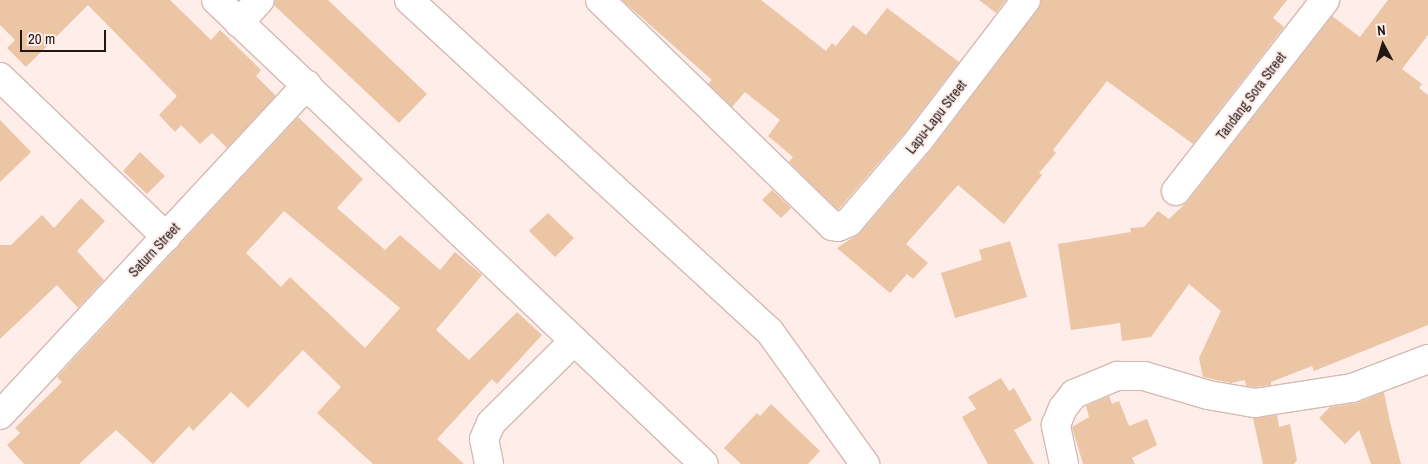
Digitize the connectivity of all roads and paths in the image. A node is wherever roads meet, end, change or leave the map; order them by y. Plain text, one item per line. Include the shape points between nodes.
1 (216, 0) edge
2 (260, 0) edge
3 (410, 0) edge
4 (600, 0) edge
5 (1026, 0) edge
6 (1325, 0) edge
7 (239, 23) junction
8 (0, 77) edge
9 (307, 85) junction
10 (1176, 191) dead end
11 (166, 237) junction
12 (574, 342) junction
13 (1428, 359) edge
14 (0, 415) edge
15 (489, 464) edge
16 (704, 464) edge
17 (865, 464) edge
18 (1064, 464) edge

1 - 7 street
2 - 7 street
3 - 17 street via 770,332
4 - 5 street, Lapu-Lapu Street via 832,226 838,227 849,222 919,140
6 - 10 street, Tandang Sora Street
7 - 9 street
8 - 11 street
9 - 11 street, Saturn Street
9 - 12 street
11 - 14 street, Saturn Street
12 - 15 street via 491,423 484,439
12 - 16 street
13 - 18 street via 1352,388 1255,402 1208,396 1144,376 1117,376 1074,394 1063,408 1056,425

